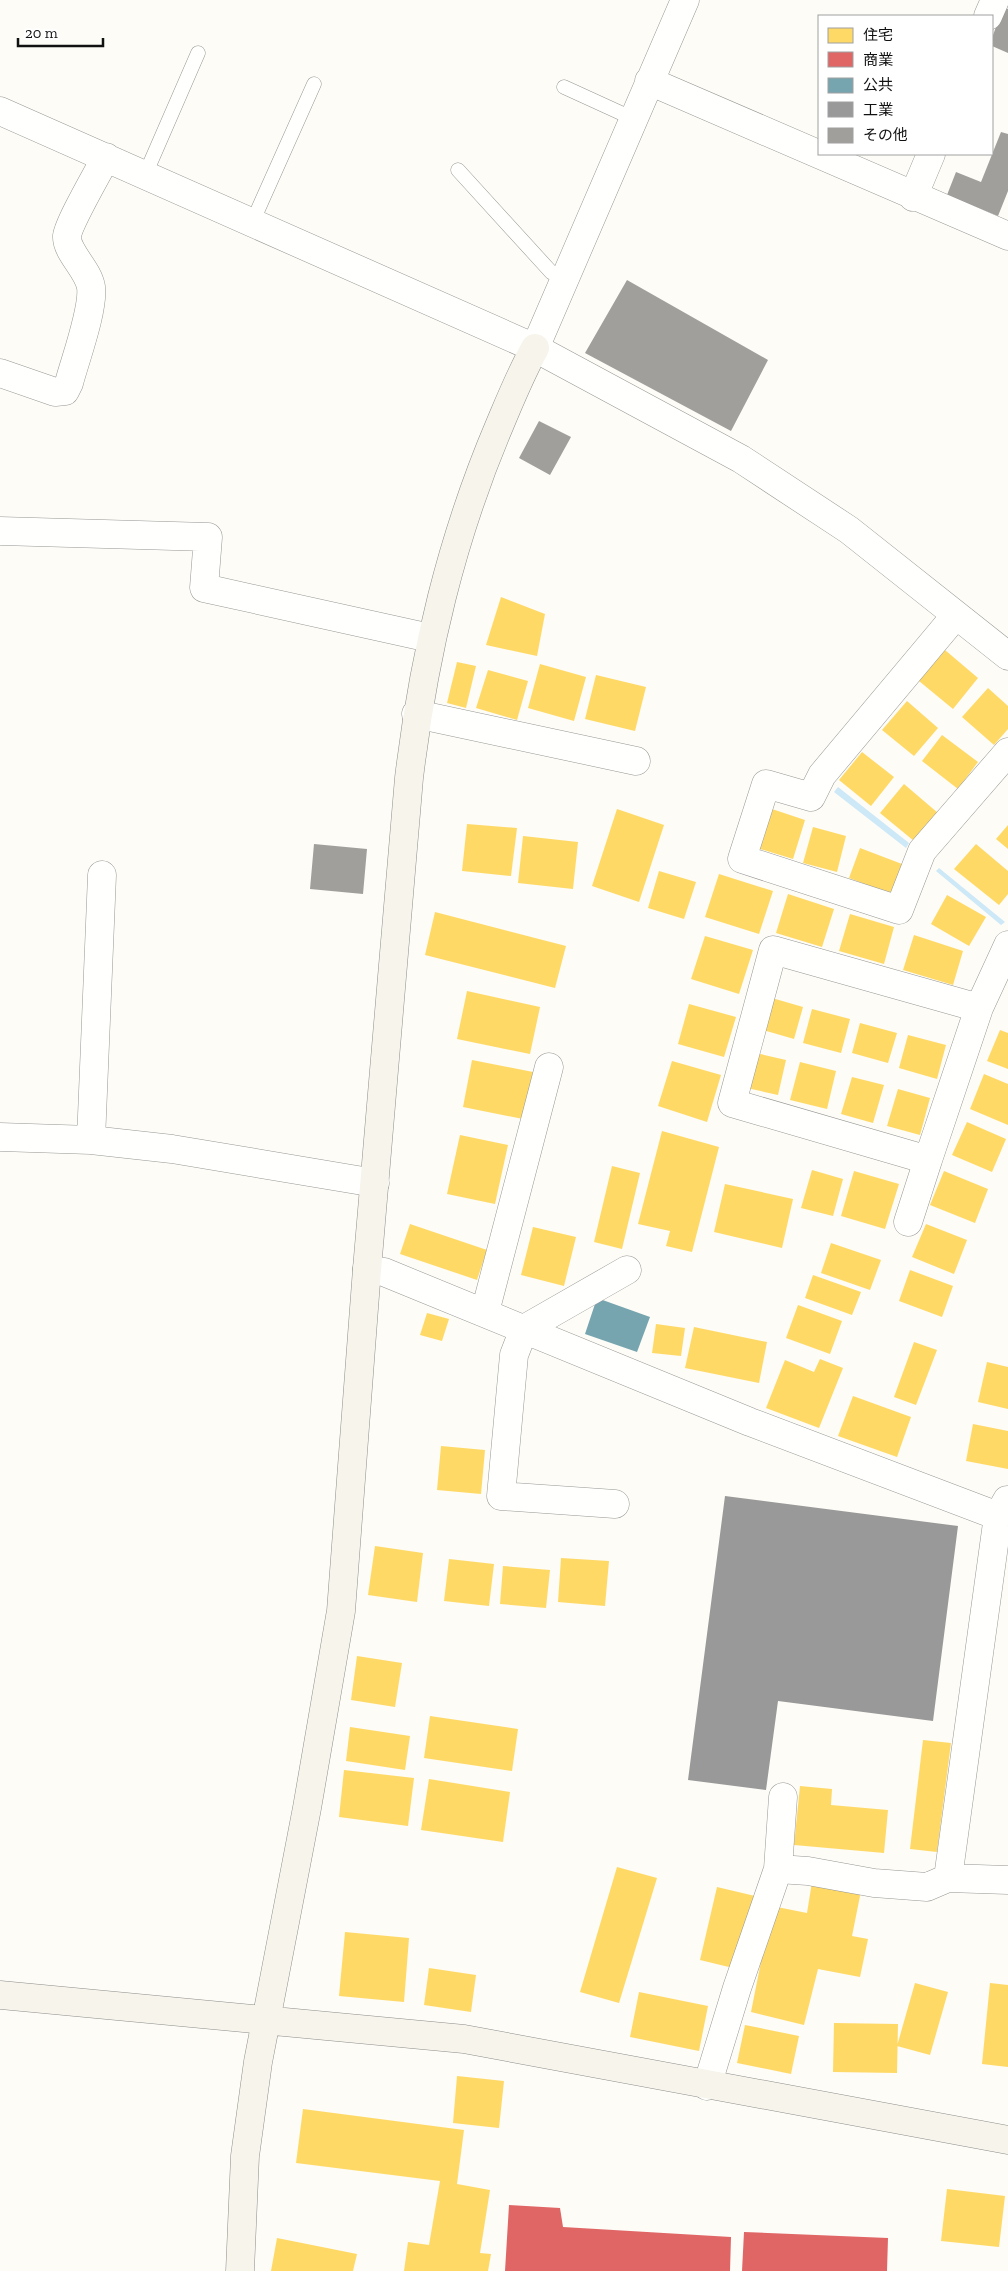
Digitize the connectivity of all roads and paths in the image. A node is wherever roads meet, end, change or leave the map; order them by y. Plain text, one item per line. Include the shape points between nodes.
1 (685, 0) edge
2 (995, 0) edge
3 (988, 15) edge
4 (198, 53) dead end
5 (649, 81) junction
6 (314, 84) dead end
7 (564, 87) dead end
8 (0, 110) edge
9 (634, 119) junction
10 (931, 155) edge
11 (106, 157) junction
12 (458, 170) dead end
13 (145, 175) junction
14 (913, 197) junction
15 (252, 222) junction
16 (1008, 236) edge
17 (564, 280) junction
18 (534, 348) junction
19 (0, 373) edge
20 (0, 531) edge
21 (956, 615) junction
22 (430, 638) junction
23 (1008, 654) edge
24 (416, 714) junction
25 (1008, 752) edge
26 (636, 762) dead end
27 (102, 875) dead end
28 (1008, 945) edge
29 (979, 1008) junction
30 (549, 1067) dead end
31 (0, 1137) edge
32 (92, 1140) junction
33 (928, 1160) junction
34 (375, 1183) junction
35 (908, 1222) dead end
36 (367, 1269) junction
37 (626, 1270) dead end
38 (485, 1312) junction
39 (524, 1329) junction
40 (615, 1504) dead end
41 (1005, 1511) edge
42 (783, 1796) dead end
43 (778, 1869) junction
44 (948, 1878) junction
45 (1008, 1880) edge
46 (0, 1995) edge
47 (266, 2019) junction
48 (707, 2086) junction
49 (1008, 2140) edge
50 (240, 2271) edge

1 - 5 street
2 - 3 street
4 - 13 lane
5 - 9 street
5 - 14 street
6 - 15 lane
7 - 9 lane
8 - 11 street
9 - 17 street
10 - 14 street
11 - 13 street
11 - 19 street via 68,234 72,252 91,286 69,383 65,391 55,392
12 - 17 lane via 551,272
13 - 15 street
14 - 16 street
15 - 18 street
17 - 18 street
18 - 21 street via 741,458 849,530
18 - 22 street via 470,500
20 - 22 street via 208,537 204,588
21 - 23 street
21 - 25 street via 822,775 811,797 766,784 742,859 899,910 922,851
22 - 24 street
24 - 26 street
24 - 34 street
27 - 32 street
28 - 29 street
29 - 33 street
29 - 33 street via 773,950 732,1103
30 - 38 street
31 - 32 street
32 - 34 street via 172,1149
33 - 35 street
34 - 36 street
36 - 38 street via 384,1272
36 - 47 street via 341,1611 308,1808
37 - 39 street
38 - 39 street
39 - 40 street via 514,1355 501,1496
39 - 41 street via 750,1422
41 - 44 street
42 - 43 street
43 - 44 street via 926,1887
43 - 48 street
44 - 45 street
46 - 47 street
47 - 48 street via 464,2038
47 - 50 street via 245,2156
48 - 49 street

